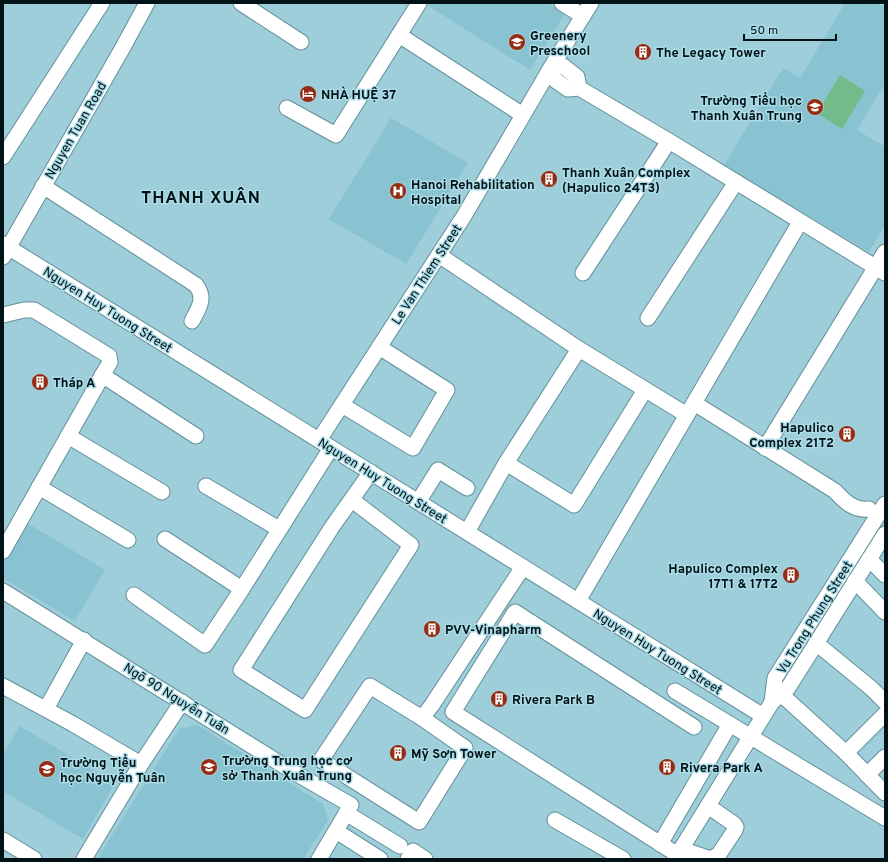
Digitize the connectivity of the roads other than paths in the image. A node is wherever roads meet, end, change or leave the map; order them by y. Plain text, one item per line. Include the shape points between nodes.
1 (102, 3) edge
2 (147, 3) edge
3 (241, 3) edge
4 (419, 3) edge
5 (562, 3) edge
6 (587, 7) edge
7 (399, 35) junction
8 (301, 42) dead end
9 (550, 69) junction
10 (287, 108) dead end
11 (523, 115) junction
12 (669, 141) junction
13 (3, 156) edge
14 (736, 182) junction
15 (43, 186) junction
16 (800, 222) junction
17 (5, 249) edge
18 (885, 252) edge
19 (439, 255) junction
20 (880, 270) edge
21 (583, 273) dead end
22 (3, 315) edge
23 (648, 318) dead end
24 (192, 321) dead end
25 (383, 349) junction
26 (579, 349) junction
27 (102, 375) junction
28 (645, 390) junction
29 (346, 408) junction
30 (691, 409) junction
31 (68, 436) junction
32 (196, 436) dead end
33 (325, 444) junction
34 (765, 448) junction
35 (506, 463) junction
36 (371, 472) junction
37 (206, 486) dead end
38 (39, 487) junction
39 (467, 488) dead end
40 (162, 492) dead end
41 (352, 500) junction
42 (418, 502) junction
43 (877, 510) edge
44 (279, 529) junction
45 (468, 532) junction
46 (885, 534) edge
47 (165, 539) dead end
48 (128, 540) dead end
49 (3, 551) edge
50 (869, 559) junction
51 (523, 567) junction
52 (885, 575) edge
53 (855, 581) junction
54 (242, 589) junction
55 (3, 590) edge
56 (134, 595) dead end
57 (578, 601) junction
58 (885, 612) edge
59 (84, 640) junction
60 (816, 643) junction
61 (3, 686) edge
62 (675, 691) dead end
63 (777, 698) junction
64 (182, 702) junction
65 (885, 702) edge
66 (46, 709) junction
67 (885, 714) edge
68 (763, 716) junction
69 (422, 718) junction
70 (730, 724) junction
71 (694, 727) dead end
72 (751, 737) junction
73 (846, 753) junction
74 (885, 757) edge
75 (141, 764) junction
76 (867, 775) junction
77 (885, 793) edge
78 (708, 806) junction
79 (347, 807) junction
80 (885, 818) edge
81 (555, 820) dead end
82 (336, 830) junction
83 (3, 840) edge
84 (660, 844) junction
85 (400, 846) dead end
86 (678, 854) edge
87 (34, 859) edge
88 (84, 859) edge
89 (317, 859) edge
90 (380, 859) edge
91 (408, 859) edge
92 (425, 859) edge
93 (623, 859) edge

1 - 13 street
2 - 15 street, Nguyen Tuan Road
3 - 8 street
4 - 7 street
5 - 6 street
6 - 9 street, Le Van Thiem Street
7 - 10 street via 336,135
7 - 11 street
9 - 11 street, Le Van Thiem Street
9 - 12 street via 563,66 577,77 579,88
11 - 19 street, Le Van Thiem Street
12 - 14 street
12 - 21 street
14 - 16 street
14 - 23 street
15 - 17 street, Nguyen Tuan Road
15 - 24 street via 196,285 200,293 201,306
16 - 20 street
16 - 30 street
17 - 33 street, Nguyen Huy Tuong Street
18 - 20 street
19 - 25 street, Le Van Thiem Street
19 - 26 street
20 - 34 street
22 - 27 street via 34,310 109,356 110,362
25 - 29 street, Le Van Thiem Street
25 - 29 street via 447,390 413,448
26 - 28 street
26 - 35 street
27 - 31 street
27 - 32 street
28 - 30 street
28 - 35 street via 574,505
29 - 33 street, Le Van Thiem Street
30 - 34 street
30 - 57 street
31 - 38 street
31 - 40 street
33 - 36 street, Nguyen Huy Tuong Street
33 - 44 street, Le Van Thiem Street
34 - 43 street via 835,490 851,505 861,510
35 - 45 street
36 - 41 street
36 - 42 street, Nguyen Huy Tuong Street
37 - 44 street
38 - 48 street
38 - 49 street
39 - 42 street via 438,470
41 - 41 street via 241,670 305,710 411,545
42 - 45 street, Nguyen Huy Tuong Street
43 - 63 street, Vu Trong Phung Street via 775,678
44 - 54 street, Le Van Thiem Street
45 - 51 street, Nguyen Huy Tuong Street
46 - 50 street, Vu Trong Phung Street
47 - 54 street
50 - 52 street
50 - 53 street, Vu Trong Phung Street
51 - 57 street, Nguyen Huy Tuong Street
51 - 69 street
53 - 58 street
53 - 60 street, Vu Trong Phung Street
54 - 56 street, Le Van Thiem Street via 205,645
55 - 59 street, Ngõ 90 Nguyễn Tuân
57 - 68 street, Nguyen Huy Tuong Street
59 - 64 street, Ngõ 90 Nguyễn Tuân
59 - 66 street
60 - 63 street, Vu Trong Phung Street via 788,688
60 - 65 street
61 - 66 street
62 - 70 street
63 - 68 street
63 - 73 street
64 - 75 street
64 - 79 street, Ngõ 90 Nguyễn Tuân
66 - 75 street
67 - 73 street
68 - 72 street
69 - 69 street via 370,686 321,760 419,822 465,748
70 - 72 street
70 - 84 street
71 - 84 street via 515,612 453,712
72 - 78 street
72 - 80 street
73 - 76 street
74 - 76 street
75 - 88 street
76 - 77 street
78 - 86 street
78 - 86 street via 734,824 735,830 719,854 712,859
79 - 82 street
79 - 85 street, Ngõ 90 Nguyễn Tuân
79 - 89 street
81 - 93 street
82 - 89 street
82 - 90 street
83 - 87 street
84 - 86 street
91 - 92 street via 413,851

